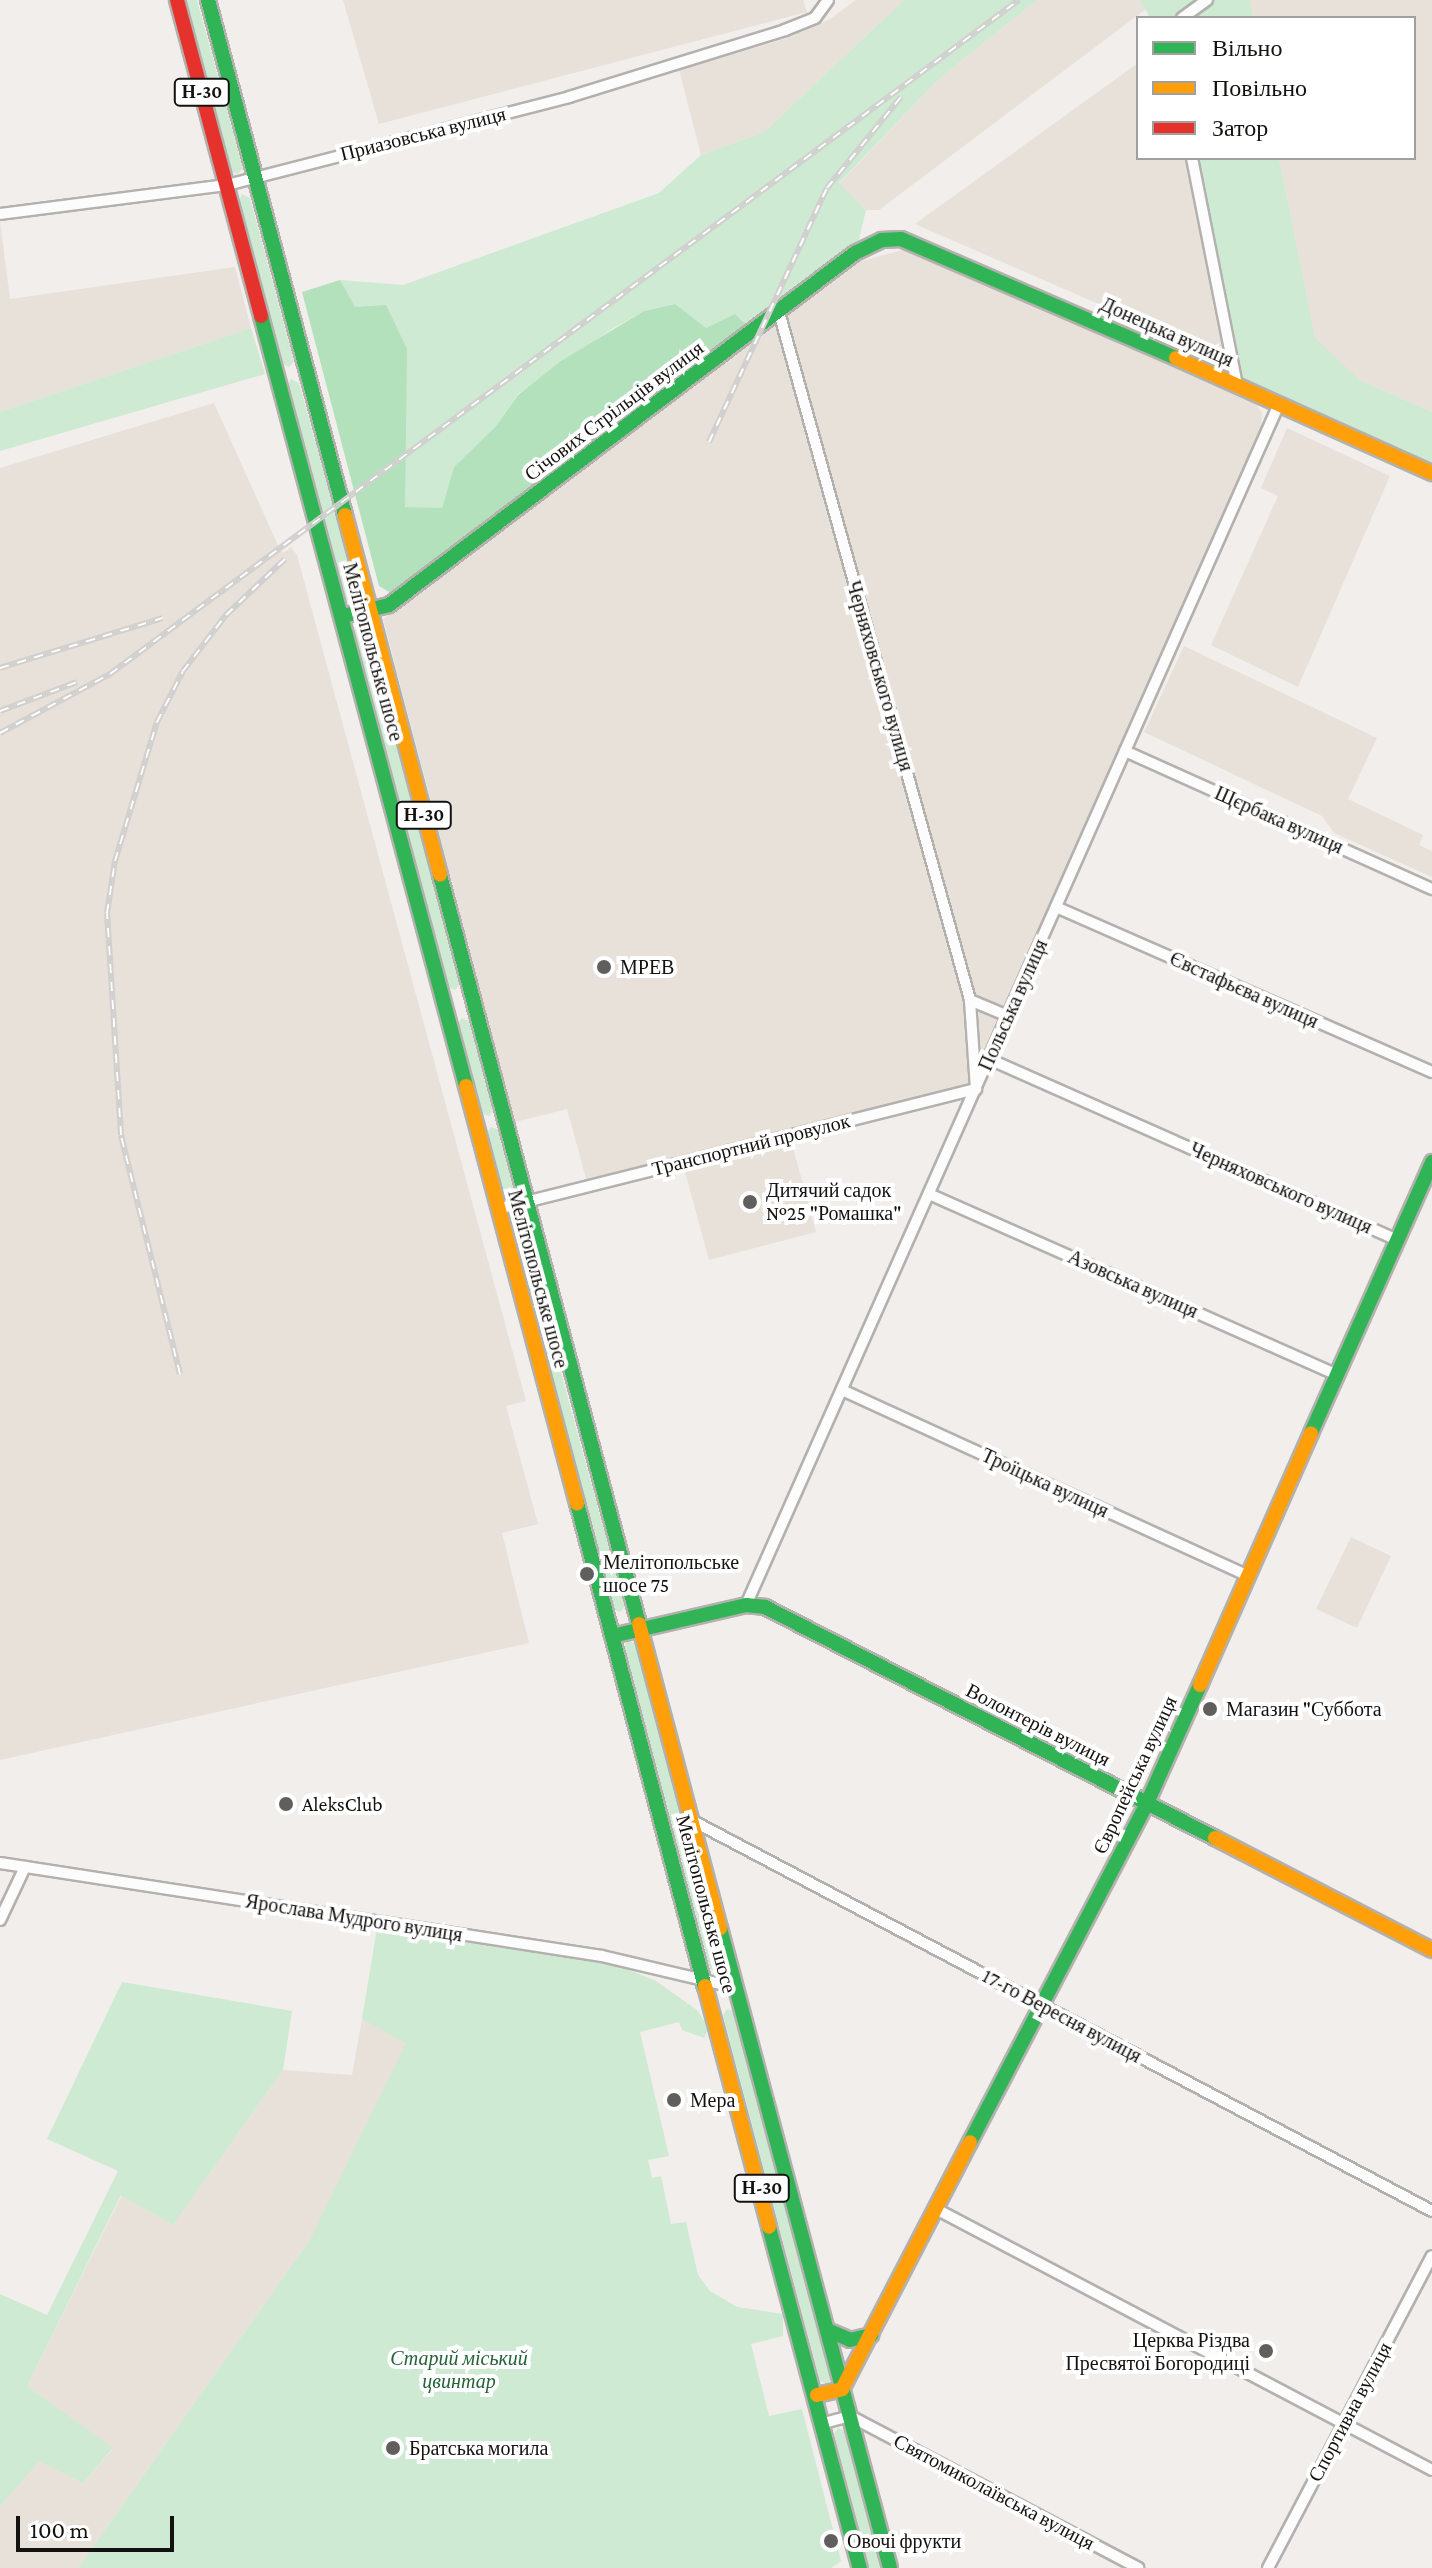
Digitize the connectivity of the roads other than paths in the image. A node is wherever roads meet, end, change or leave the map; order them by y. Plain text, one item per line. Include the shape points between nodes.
1 (177, 0) edge
2 (208, 0) edge
3 (828, 0) edge
4 (1207, 0) edge
5 (1185, 16) edge
6 (1192, 160) edge
7 (255, 177) junction
8 (227, 185) junction
9 (0, 214) edge
10 (882, 240) joint
11 (779, 312) junction
12 (1237, 385) junction
13 (1279, 404) junction
14 (1432, 473) edge
15 (370, 609) junction
16 (343, 616) junction
17 (1125, 751) junction
18 (1432, 889) edge
19 (1056, 907) junction
20 (970, 1000) junction
21 (1008, 1016) junction
22 (989, 1059) junction
23 (1432, 1072) edge
24 (976, 1089) junction
25 (1432, 1162) edge
26 (929, 1194) junction
27 (527, 1202) junction
28 (498, 1209) junction
29 (1398, 1240) junction
30 (1338, 1375) junction
31 (842, 1390) junction
32 (1248, 1576) junction
33 (746, 1605) junction
34 (640, 1629) junction
35 (612, 1636) junction
36 (1147, 1803) junction
37 (691, 1820) junction
38 (0, 1863) edge
39 (25, 1867) junction
40 (0, 1920) edge
41 (1432, 1950) edge
42 (706, 1981) junction
43 (737, 1988) junction
44 (1042, 2005) junction
45 (938, 2210) junction
46 (1432, 2211) edge
47 (1432, 2256) edge
48 (827, 2330) junction
49 (871, 2335) junction
50 (842, 2389) junction
51 (817, 2395) junction
52 (850, 2416) junction
53 (824, 2423) junction
54 (1344, 2424) junction
55 (1432, 2470) edge
56 (860, 2568) edge
57 (890, 2568) edge
58 (1138, 2568) edge
59 (1268, 2568) edge

1 - 8 main road, Мелітопольське шосе / Н-30
2 - 7 main road, Мелітопольське шосе / Н-30
3 - 7 street, Приазовська вулиця via 815,18 785,30 569,97
4 - 5 street
6 - 12 street
7 - 8 street, Приазовська вулиця
7 - 15 main road, Мелітопольське шосе / Н-30
8 - 9 street, Приазовська вулиця
8 - 16 main road, Мелітопольське шосе / Н-30
10 - 11 main road, Січових Стрільців вулиця via 855,253
10 - 12 main road, Донецька вулиця via 901,239 998,278
11 - 15 main road, Січових Стрільців вулиця via 389,605
11 - 20 street, Черняховського вулиця
12 - 13 main road, Донецька вулиця
13 - 14 main road, Донецька вулиця
13 - 17 street, Польська вулиця
15 - 16 main road, Січових Стрільців вулиця
15 - 27 main road, Мелітопольське шосе / Н-30
16 - 28 main road, Мелітопольське шосе / Н-30
17 - 18 street, Щєрбака вулиця
17 - 19 street, Польська вулиця
19 - 21 street, Польська вулиця
19 - 23 street, Євстафьєва вулиця
20 - 21 street
20 - 24 street, Черняховського вулиця
21 - 22 street, Польська вулиця
22 - 24 street, Польська вулиця
22 - 29 street, Черняховського вулиця
24 - 26 street, Польська вулиця
24 - 27 street, Транспортний провулок
25 - 29 main road, Європейська вулиця
26 - 30 street, Азовська вулиця
26 - 31 street, Польська вулиця
27 - 28 street, Транспортний провулок
27 - 34 main road, Мелітопольське шосе / Н-30
28 - 35 main road, Мелітопольське шосе / Н-30
29 - 30 main road, Європейська вулиця
30 - 32 main road, Європейська вулиця
31 - 32 street, Троїцька вулиця
31 - 33 street, Польська вулиця
32 - 36 main road, Європейська вулиця
33 - 34 main road, Волонтерів вулиця
33 - 36 main road, Волонтерів вулиця via 785,1615
34 - 35 main road, Волонтерів вулиця
34 - 37 main road, Мелітопольське шосе / Н-30
35 - 42 main road, Мелітопольське шосе / Н-30
36 - 41 main road, Волонтерів вулиця
36 - 44 main road, Європейська вулиця
37 - 43 main road, Мелітопольське шосе / Н-30
37 - 44 street, 17-го Вересня вулиця
38 - 39 street, Ярослава Мудрого вулиця
39 - 40 street
39 - 42 street, Ярослава Мудрого вулиця via 602,1956
42 - 43 street, Ярослава Мудрого вулиця
42 - 51 main road, Мелітопольське шосе / Н-30
43 - 48 main road, Мелітопольське шосе / Н-30
44 - 45 main road, Європейська вулиця
44 - 46 street, 17-го Вересня вулиця
45 - 49 main road, Європейська вулиця
45 - 54 street
47 - 54 street, Спортивна вулиця
48 - 49 main road via 850,2340
48 - 50 main road, Мелітопольське шосе / Н-30
49 - 50 main road, Європейська вулиця
50 - 51 main road
50 - 52 main road, Мелітопольське шосе / Н-30
51 - 53 main road, Мелітопольське шосе / Н-30
52 - 53 street
52 - 57 main road, Мелітопольське шосе / Н-30
52 - 58 street, Святомиколаївська вулиця
53 - 56 main road, Мелітопольське шосе / Н-30
54 - 55 street
54 - 59 street, Спортивна вулиця

